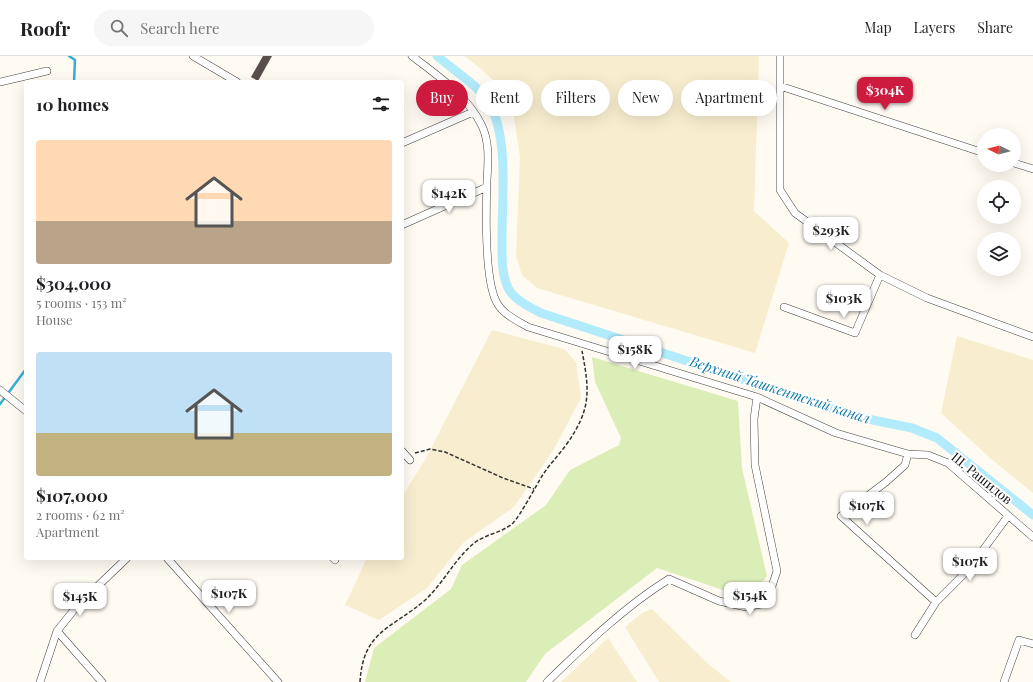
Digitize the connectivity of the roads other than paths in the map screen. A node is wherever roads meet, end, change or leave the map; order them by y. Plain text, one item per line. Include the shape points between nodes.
1 (193, 56) edge
2 (412, 56) edge
3 (780, 56) edge
4 (47, 71) dead end
5 (234, 80) edge
6 (0, 82) edge
7 (780, 86) junction
8 (473, 112) junction
9 (404, 142) edge
10 (977, 151) edge
11 (1021, 166) edge
12 (1033, 170) edge
13 (487, 187) junction
14 (404, 224) dead end
15 (880, 275) junction
16 (784, 306) dead end
17 (1033, 337) edge
18 (0, 390) edge
19 (757, 397) junction
20 (24, 409) edge
21 (404, 453) edge
22 (908, 454) junction
23 (410, 460) road end
24 (1008, 516) junction
25 (1033, 537) edge
26 (125, 560) edge
27 (168, 560) edge
28 (936, 602) junction
29 (57, 631) junction
30 (915, 635) dead end
31 (1033, 644) edge
32 (40, 682) edge
33 (102, 682) edge
34 (278, 682) edge
35 (547, 682) edge
36 (1004, 682) edge

1 - 5 street
2 - 8 street, Ш. Рашидов via 450,85
3 - 7 street
4 - 6 street
7 - 10 street
7 - 15 street via 780,190 794,213
8 - 9 street
8 - 13 street, Ш. Рашидов via 482,126 487,142
11 - 12 street
13 - 14 street
13 - 19 street, Ш. Рашидов via 491,288 502,310 528,327
15 - 16 street via 854,333
15 - 17 street via 927,298
18 - 20 street
19 - 22 street, Ш. Рашидов via 836,433
19 - 35 street via 754,419 755,465 777,571 762,604 746,607 719,600 669,579 644,594 581,648
21 - 23 street
22 - 24 street, Ш. Рашидов via 928,455 948,464
22 - 28 street via 904,466 841,516
24 - 25 street, Ш. Рашидов
24 - 28 street via 969,569
26 - 29 street via 78,605
27 - 34 street
28 - 30 street
29 - 32 street
29 - 33 street
31 - 36 street via 1019,640

